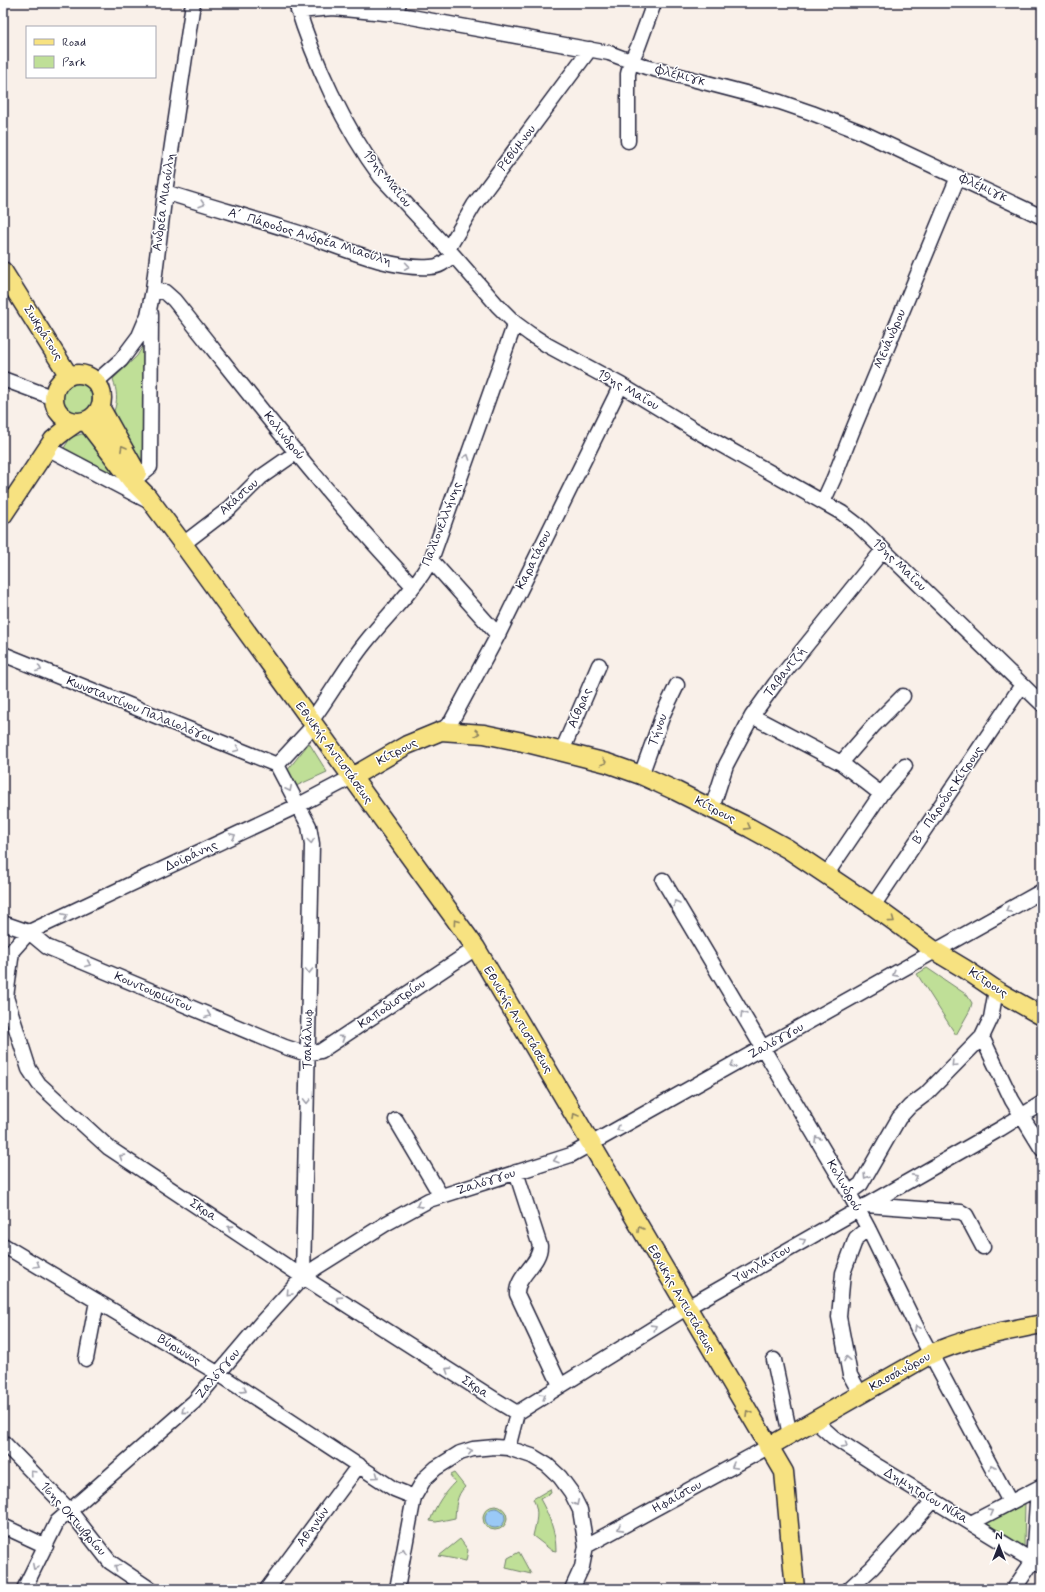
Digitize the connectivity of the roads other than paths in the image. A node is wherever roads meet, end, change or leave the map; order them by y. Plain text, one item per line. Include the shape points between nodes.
1 (193, 3) edge
2 (654, 3) edge
3 (297, 7) edge
4 (397, 9) edge
5 (590, 49) junction
6 (631, 61) junction
7 (628, 141) dead end
8 (958, 177) junction
9 (165, 192) junction
10 (1042, 217) edge
11 (451, 252) junction
12 (3, 271) edge
13 (152, 296) junction
14 (515, 323) junction
15 (69, 376) junction
16 (3, 379) edge
17 (96, 382) junction
18 (621, 385) junction
19 (55, 404) junction
20 (100, 407) junction
21 (82, 421) junction
22 (50, 444) junction
23 (297, 452) junction
24 (139, 476) junction
25 (150, 500) junction
26 (823, 502) junction
27 (3, 515) edge
28 (183, 544) junction
29 (883, 550) junction
30 (431, 560) junction
31 (413, 586) junction
32 (498, 635) junction
33 (3, 654) edge
34 (599, 665) dead end
35 (677, 685) dead end
36 (1022, 685) junction
37 (903, 696) dead end
38 (1042, 704) edge
39 (752, 716) junction
40 (312, 723) junction
41 (441, 731) junction
42 (562, 751) junction
43 (841, 763) junction
44 (277, 765) junction
45 (905, 766) dead end
46 (641, 775) junction
47 (352, 777) junction
48 (881, 794) junction
49 (297, 806) junction
50 (712, 808) junction
51 (826, 875) junction
52 (662, 880) dead end
53 (1042, 891) edge
54 (873, 906) junction
55 (3, 923) edge
56 (30, 932) junction
57 (476, 948) junction
58 (935, 951) junction
59 (996, 990) junction
60 (4, 997) edge
61 (1042, 1016) edge
62 (982, 1037) junction
63 (763, 1048) junction
64 (307, 1054) junction
65 (1042, 1103) edge
66 (1022, 1115) junction
67 (396, 1120) dead end
68 (591, 1144) junction
69 (1042, 1149) edge
70 (516, 1172) junction
71 (849, 1194) junction
72 (441, 1196) junction
73 (862, 1207) junction
74 (868, 1228) junction
75 (3, 1245) edge
76 (304, 1245) junction
77 (983, 1247) dead end
78 (317, 1267) junction
79 (303, 1277) junction
80 (98, 1301) junction
81 (686, 1308) junction
82 (1042, 1324) edge
83 (931, 1354) junction
84 (86, 1359) dead end
85 (774, 1360) dead end
86 (219, 1374) junction
87 (560, 1385) junction
88 (861, 1394) junction
89 (517, 1412) junction
90 (804, 1427) junction
91 (3, 1442) edge
92 (768, 1447) junction
93 (508, 1448) junction
94 (359, 1465) junction
95 (784, 1472) junction
96 (1040, 1487) edge
97 (414, 1497) junction
98 (934, 1500) junction
99 (1010, 1502) junction
100 (70, 1511) junction
101 (971, 1523) junction
102 (3, 1526) edge
103 (46, 1546) junction
104 (586, 1546) junction
105 (1038, 1562) edge
106 (24, 1589) edge
107 (150, 1589) edge
108 (267, 1589) edge
109 (397, 1589) edge
110 (572, 1589) edge
111 (795, 1589) edge
112 (849, 1589) edge
113 (1014, 1589) edge

1 - 9 street, Ανδρέα Μιαούλη
2 - 6 street
3 - 4 street, Φλέμιγκ
3 - 11 street, 19ης Μαΐου via 310,46 334,99 368,159 381,177
4 - 5 street, Φλέμιγκ
5 - 6 street, Φλέμιγκ
5 - 11 street, Ρεθύμνου via 474,205
6 - 7 street via 628,74
6 - 8 street, Φλέμιγκ via 812,113 861,132
8 - 10 street, Φλέμιγκ
8 - 26 street, Μενάνδρου
9 -> 11 street, Α΄ Πάροδος Ανδρέα Μιαούλη via 402,265 432,267 445,263
9 - 13 street, Ανδρέα Μιαούλη
11 - 14 street, 19ης Μαΐου
12 - 15 main road, Σωκράτους
13 - 17 street, Ανδρέα Μιαούλη via 148,315 139,336 121,360
13 - 23 street, Κολινδρού via 165,292 174,300
13 - 24 street via 150,467
14 - 18 street, 19ης Μαΐου via 547,346
30 -> 14 street, Παλιονελλήνης
15 - 17 main road via 83,375
15 - 19 main road via 58,384
16 - 19 street
17 - 20 main road via 102,394
18 - 26 street, 19ης Μαΐου via 693,430
18 - 32 street, Καρατάσου
19 - 21 main road via 67,420
19 - 22 main road
20 - 21 main road via 92,418
24 -> 20 main road
21 - 22 main road via 64,431
21 - 25 main road
22 - 25 street
22 - 27 main road
23 - 28 street, Ακάστου via 261,477 230,508
23 - 31 street, Κολινδρού via 383,555
24 - 25 main road
25 - 28 main road, Εθνικής Αντιστάσεως
26 - 29 street, 19ης Μαΐου via 859,526
28 - 40 main road, Εθνικής Αντιστάσεως
29 - 36 street, 19ης Μαΐου
29 - 39 street, Ταβαντζή
30 - 31 street, Παλιονελλήνης
30 - 32 street
31 - 40 street, Παλιονελλήνης via 364,645
32 - 41 street, Καρατάσου via 450,722
33 -> 44 street, Κωνσταντίνου Παλαιολόγου
34 - 42 street, Αίθρας
35 - 46 street, Τήνου via 664,712
36 - 38 street, 19ης Μαΐου
36 - 54 street, Β΄ Πάροδος Κίτρους
37 - 43 street
39 - 43 street
39 - 50 street, Ταβαντζή via 726,765
40 - 44 street, Παλιονελλήνης
40 - 47 main road, Εθνικής Αντιστάσεως
41 -> 42 main road, Κίτρους via 484,734
41 - 47 main road, Κίτρους via 407,745
42 -> 46 main road, Κίτρους
43 - 48 street
44 -> 49 street, Τσακάλωφ
45 - 48 street
46 - 50 main road, Κίτρους
47 - 49 street, Δοϊράνης
57 -> 47 main road, Εθνικής Αντιστάσεως
48 - 51 street
56 -> 49 street, Δοϊράνης
49 -> 64 street, Τσακάλωφ via 309,826 312,844
50 -> 51 main road, Κίτρους via 788,849
51 - 54 main road, Κίτρους
63 -> 52 street, Κολινδρού
53 -> 58 street, Ζαλόγγου
54 -> 58 main road, Κίτρους
55 - 56 street, Κουντουριώτου
56 - 60 street, Σκρα via 12,951
56 -> 64 street, Κουντουριώτου via 47,947
64 -> 57 street, Καποδιστρίου via 321,1051
68 -> 57 main road, Εθνικής Αντιστάσεως
58 - 59 main road, Κίτρους
58 -> 63 street, Ζαλόγγου
59 - 61 main road, Κίτρους
59 - 62 street via 991,1018
79 -> 60 street, Σκρα via 109,1148 39,1084 29,1069
62 - 66 street via 1012,1100
62 -> 71 street via 899,1118 861,1184
63 -> 68 street, Ζαλόγγου
71 -> 63 street, Κολινδρού
64 -> 76 street, Τσακάλωφ
65 - 66 street, Υψηλάντου
66 - 69 street
73 -> 66 street, Υψηλάντου
67 - 72 street
68 -> 70 street, Ζαλόγγου via 571,1155
81 -> 68 main road, Εθνικής Αντιστάσεως
70 - 72 street, Ζαλόγγου
70 - 87 street via 540,1246 539,1254 518,1286 517,1294
71 - 73 street, Κολινδρού
72 -> 78 street, Ζαλόγγου via 387,1223
73 - 74 street, Κολινδρού
73 - 77 street via 961,1212 966,1215
81 -> 73 street, Υψηλάντου
83 -> 74 street, Κολινδρού
88 -> 74 street via 850,1375 839,1317 843,1272 856,1238
75 -> 80 street, Βύρωνος
76 - 78 street via 306,1254
76 - 79 street, Τσακάλωφ
78 - 79 street, Ζαλόγγου
79 -> 86 street, Ζαλόγγου
89 -> 79 street, Σκρα
80 - 84 street
80 - 86 street, Βύρωνος
87 -> 81 street, Υψηλάντου
92 -> 81 main road, Εθνικής Αντιστάσεως
82 - 83 main road, Κασσάνδρου via 965,1340
83 - 88 main road, Κασσάνδρου
99 -> 83 street, Κολινδρού
85 - 90 street
86 -> 94 street, Βύρωνος
86 -> 100 street, Ζαλόγγου via 194,1402
89 -> 87 street, Υψηλάντου
88 - 90 main road, Κασσάνδρου
89 - 93 street
90 - 92 main road, Κασσάνδρου
90 - 95 main road via 790,1446
90 -> 98 street, Δημητρίου Νίκα via 833,1437
100 -> 91 street, 16ης Οκτωβρίου
92 - 95 main road, Εθνικής Αντιστάσεως
92 -> 104 street, Ηφαίστου
97 -> 93 street via 425,1478 454,1456 474,1449
93 -> 104 street via 532,1456 560,1477 580,1510
94 -> 97 street, Βύρωνος via 394,1489
94 - 108 street, Αθηνών
95 - 111 main road, Εθνικής Αντιστάσεως
96 - 99 street
96 - 105 street
109 -> 97 street
98 - 101 street, Δημητρίου Νίκα
98 - 112 street via 872,1568
101 -> 99 street
100 - 103 street, Ζαλόγγου via 58,1522
107 -> 100 street, 16ης Οκτωβρίου via 110,1562
101 - 105 street, Δημητρίου Νίκα
102 - 103 street
103 -> 106 street, Ζαλόγγου
104 - 110 street via 582,1567
105 - 113 street

